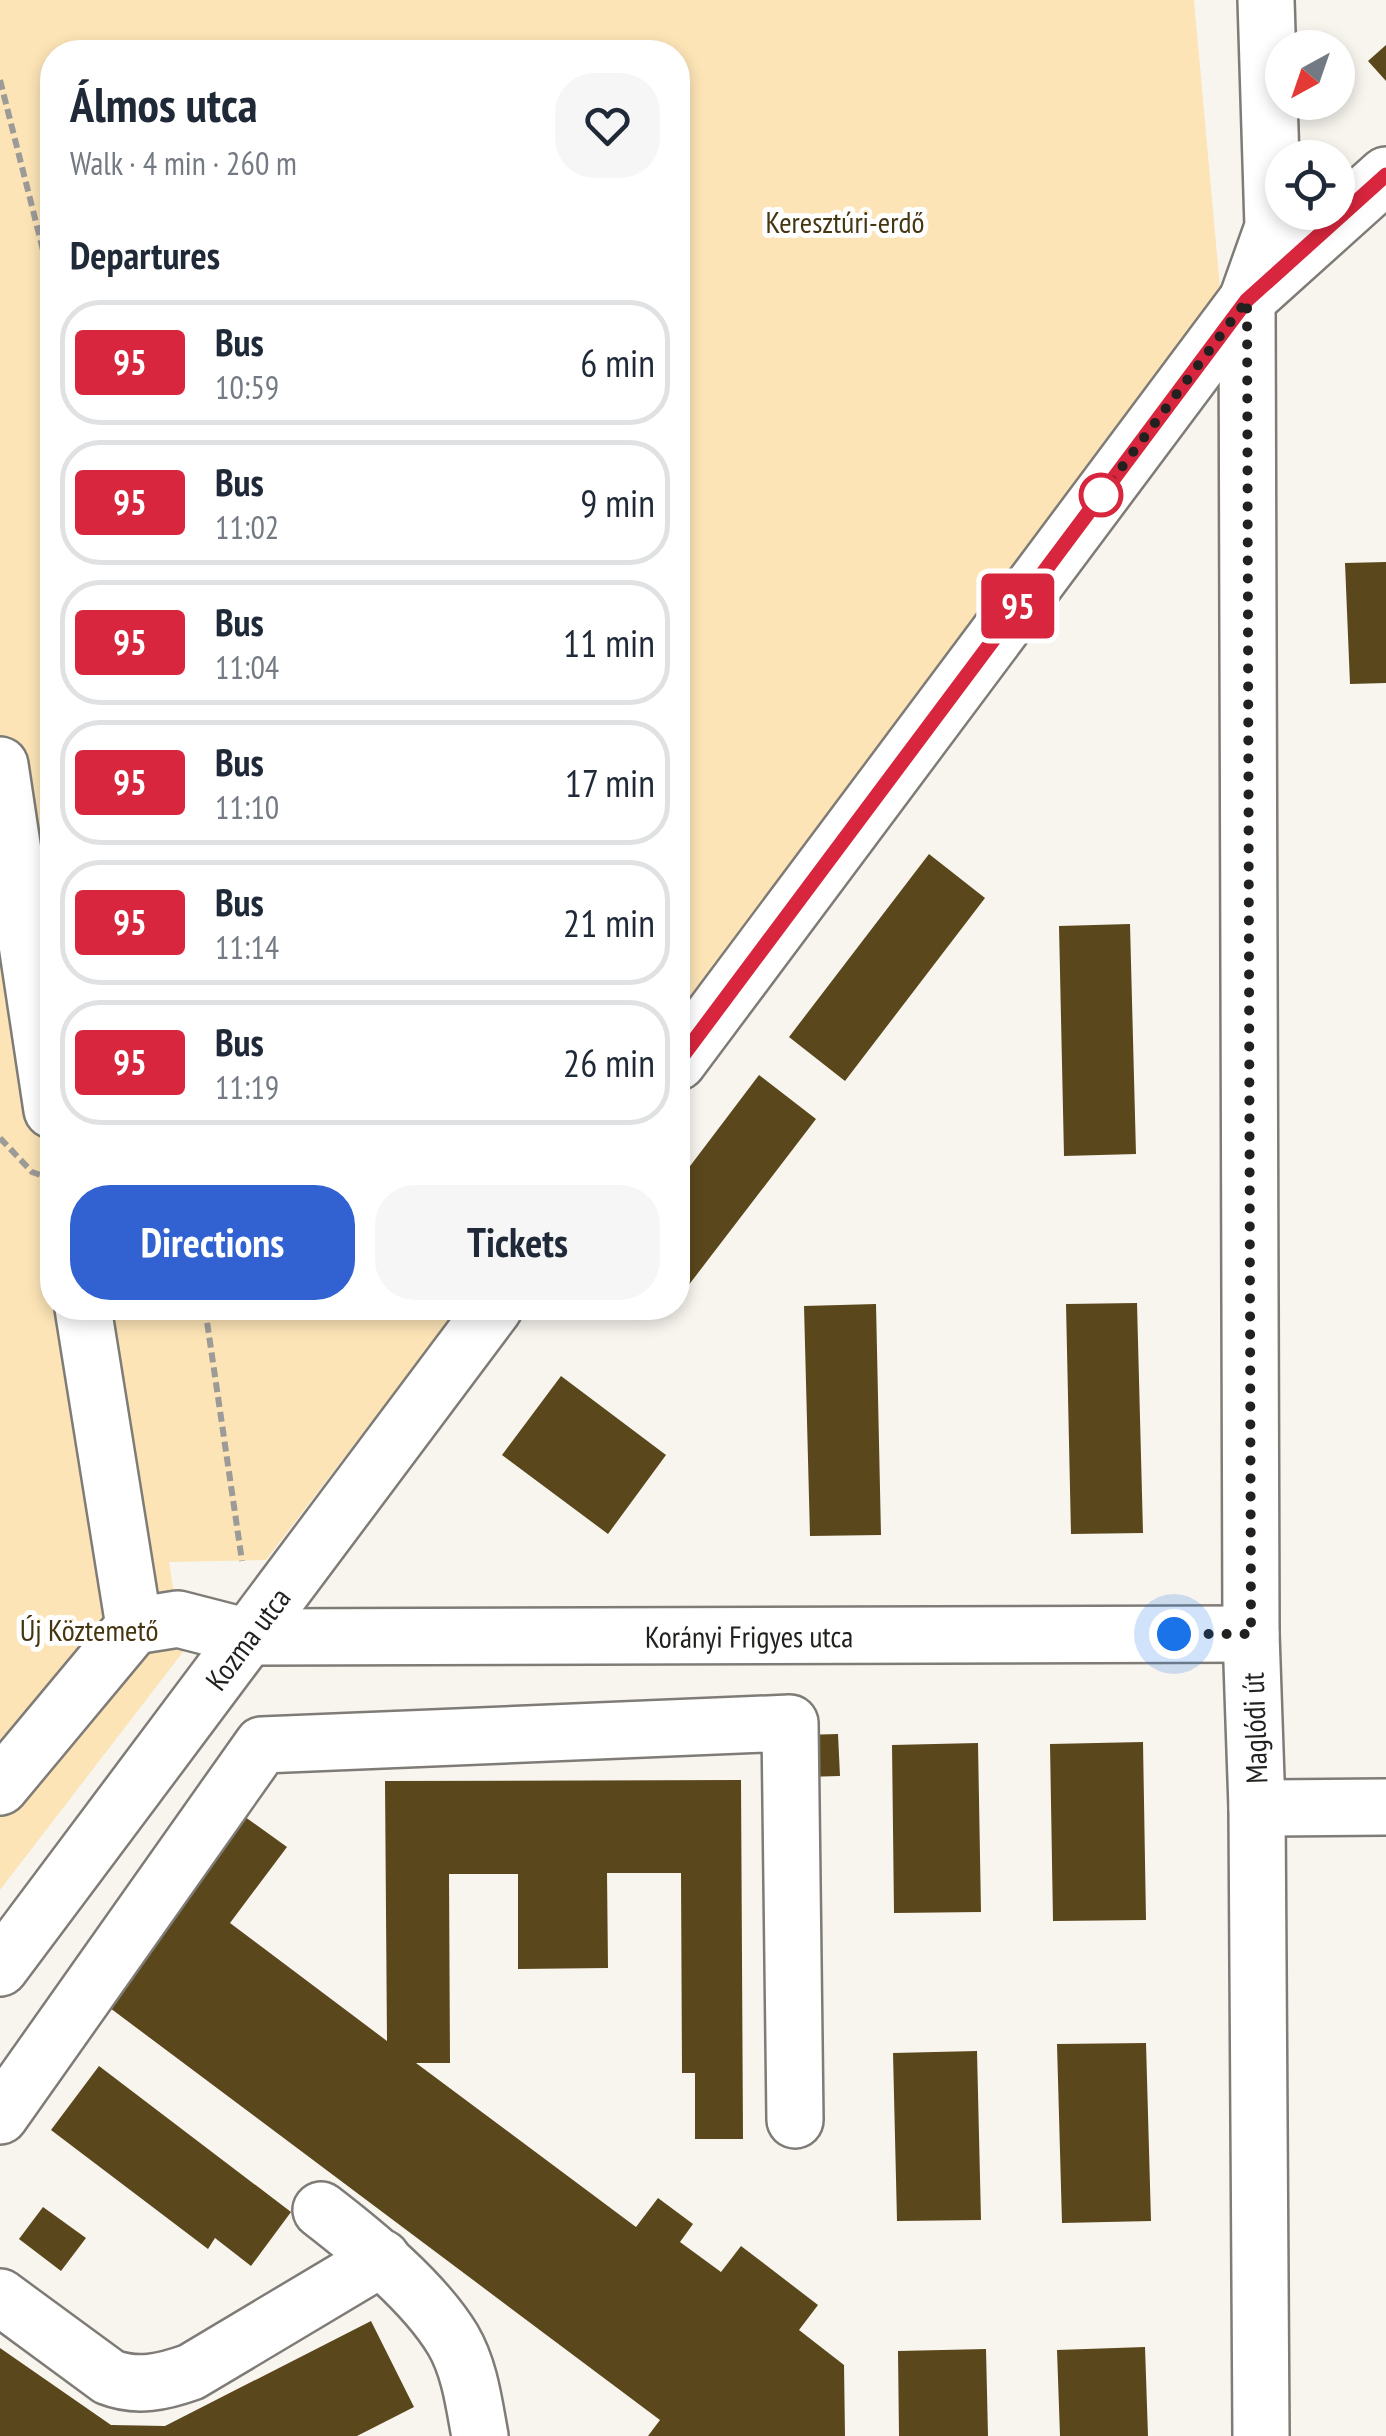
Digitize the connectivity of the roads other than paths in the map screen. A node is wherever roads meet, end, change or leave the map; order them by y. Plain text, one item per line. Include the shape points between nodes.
1 (1266, 0) edge
2 (1386, 175) edge
3 (1247, 300) junction
4 (0, 765) edge
5 (40, 1030) edge
6 (690, 1046) edge
7 (86, 1320) edge
8 (485, 1320) edge
9 (134, 1626) junction
10 (1251, 1634) junction
11 (248, 1637) junction
12 (0, 1787) edge
13 (1386, 1807) edge
14 (1257, 1808) junction
15 (0, 1968) edge
16 (0, 2116) edge
17 (794, 2120) dead end
18 (321, 2210) dead end
19 (382, 2258) junction
20 (0, 2296) edge
21 (480, 2436) edge
22 (1261, 2436) edge

1 - 3 street via 1273,227
2 - 3 street
3 - 6 street
3 - 10 street, Maglódi út
4 - 5 street
7 - 9 street
8 - 11 street, Kozma utca
9 - 11 street, Korányi Frigyes utca via 178,1619
9 - 12 street
10 - 11 street, Korányi Frigyes utca
10 - 14 street, Maglódi út
11 - 15 street, Kozma utca
13 - 14 street
14 - 22 street, Maglódi út
16 - 17 street via 262,1745 790,1723
18 - 19 street
19 - 20 street via 191,2372 161,2383 109,2376
19 - 21 street via 452,2339 471,2386

